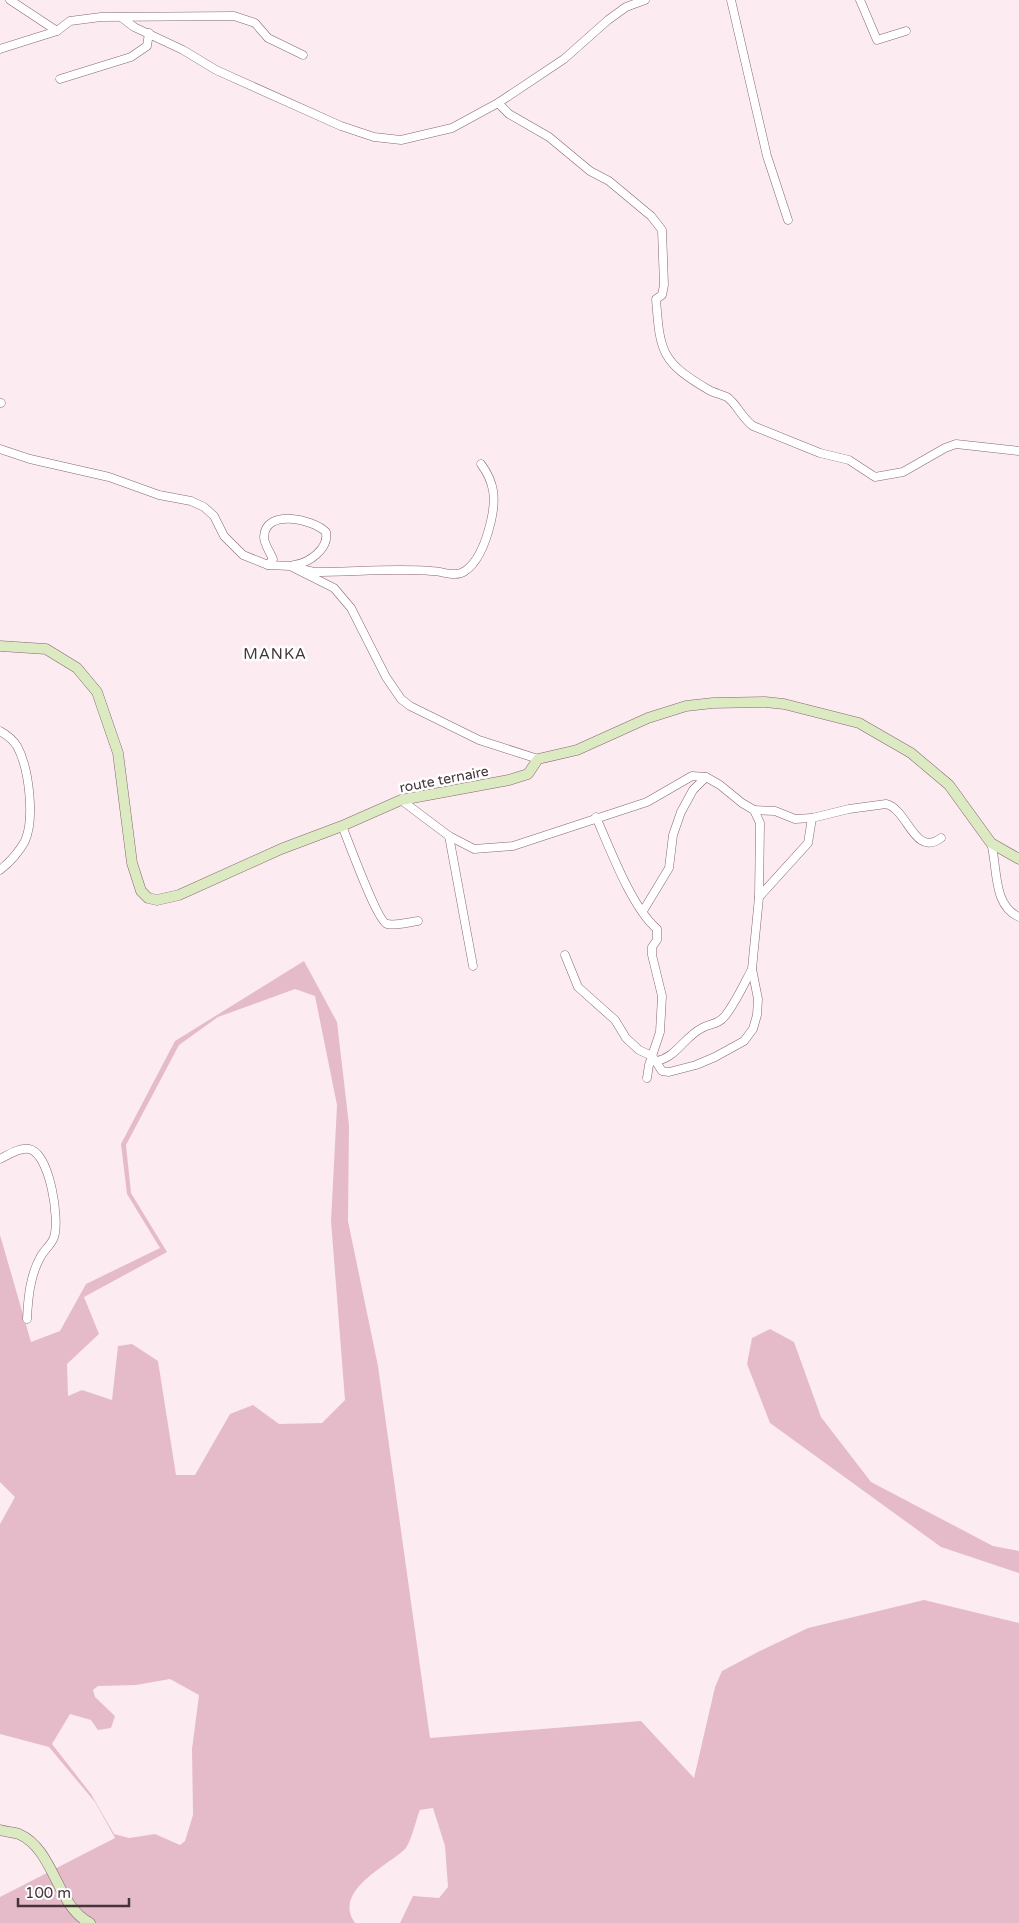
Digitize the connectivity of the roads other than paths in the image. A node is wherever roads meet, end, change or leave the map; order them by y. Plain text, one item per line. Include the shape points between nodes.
1 (10, 0) edge
2 (645, 0) edge
3 (731, 0) edge
4 (860, 0) edge
5 (121, 18) junction
6 (56, 31) junction
7 (906, 31) dead end
8 (149, 33) junction
9 (0, 49) edge
10 (303, 55) dead end
11 (60, 78) dead end
12 (498, 103) junction
13 (788, 220) dead end
14 (0, 449) edge
15 (1019, 451) edge
16 (481, 464) dead end
17 (268, 565) junction
18 (290, 566) junction
19 (0, 646) edge
20 (0, 731) edge
21 (538, 760) junction
22 (706, 777) junction
23 (401, 800) junction
24 (754, 810) junction
25 (596, 817) junction
26 (812, 818) junction
27 (342, 826) junction
28 (449, 836) junction
29 (941, 838) dead end
30 (992, 843) junction
31 (1019, 859) edge
32 (0, 870) edge
33 (759, 897) junction
34 (643, 911) junction
35 (1019, 918) edge
36 (418, 921) dead end
37 (564, 955) dead end
38 (473, 966) dead end
39 (752, 969) junction
40 (654, 1059) junction
41 (648, 1078) dead end
42 (0, 1158) edge
43 (27, 1319) dead end
44 (0, 1830) edge
45 (90, 1923) edge

1 - 6 street
2 - 12 street via 608,20 564,59
3 - 13 street via 767,156
4 - 7 street via 877,40
5 - 6 street via 101,16 70,21
5 - 8 street
5 - 10 street via 234,16 255,23 268,38
6 - 9 street
8 - 11 street via 147,46 131,57
8 - 12 street via 238,80 341,126 374,137 401,140 452,128
12 - 15 street via 509,114 548,137 590,171 608,181 651,216 662,230 664,285 662,295 656,299 660,344 674,366 697,383 728,398 743,419 753,426 820,453 849,460 875,477 904,472 956,444
14 - 17 street via 109,477 159,495 191,501 214,516 231,546 243,555
16 - 18 street via 491,477 494,506 483,546 466,571 459,574 419,570 314,572
17 - 18 street
17 - 18 street via 273,559 264,535 272,523 303,519 323,529 327,536 323,548 302,564
18 - 21 street via 334,588 344,597 386,677 410,706 479,740
19 - 27 street, route ternaire via 46,649 77,668 97,692 118,753 132,863 141,891 148,898 157,900 179,895 281,849
20 - 32 street via 16,745 22,757 30,810 25,840
21 - 23 street, route ternaire via 528,774 508,780
21 - 30 street, route ternaire via 577,750 648,718 686,706 713,702 784,704 859,723 912,753 949,785
22 - 24 street
22 - 25 street via 692,776 646,802
22 - 34 street via 693,790 681,812 673,835 670,868
23 - 27 street, route ternaire
23 - 28 street
24 - 26 street via 775,810 794,819
24 - 33 street via 760,823
25 - 28 street via 513,846 474,849
25 - 34 street
26 - 29 street via 886,804 901,815 915,835 933,844
26 - 33 street via 808,843
27 - 36 street via 385,923
28 - 38 street
30 - 31 street, route ternaire
30 - 35 street via 1003,902
33 - 39 street
34 - 40 street via 657,929 652,955 662,996 660,1032
37 - 40 street via 578,986 615,1020 626,1038
39 - 40 street via 725,1016 716,1025 702,1027 666,1060
39 - 40 street via 758,999 757,1015 744,1041 696,1065 669,1072 662,1070
40 - 41 street
42 - 43 street via 23,1149 33,1150 52,1184 54,1238 36,1266 28,1297
44 - 45 street via 19,1834 36,1847 74,1909

